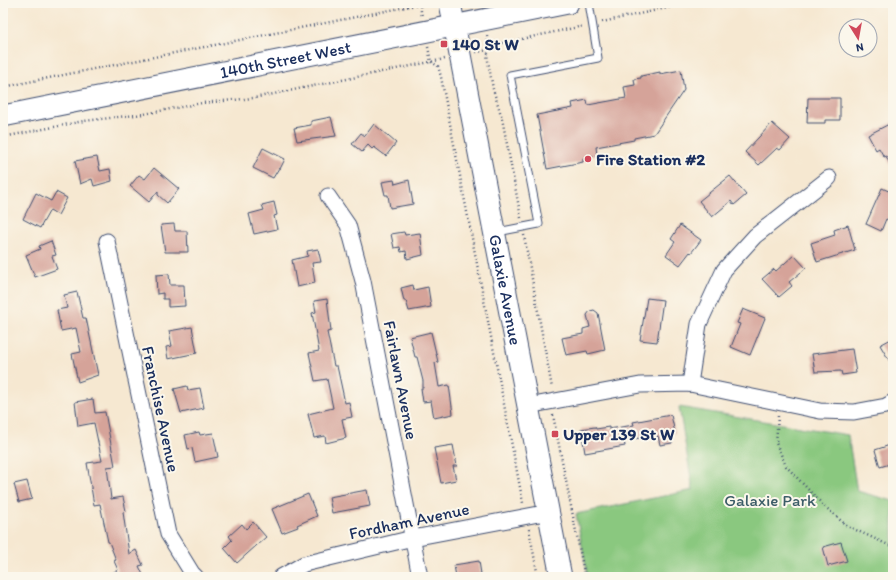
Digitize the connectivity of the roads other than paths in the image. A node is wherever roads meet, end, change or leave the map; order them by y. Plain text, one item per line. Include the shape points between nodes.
1 (450, 3) edge
2 (568, 3) edge
3 (589, 3) edge
4 (455, 26) junction
5 (3, 116) edge
6 (829, 178) dead end
7 (328, 196) dead end
8 (495, 233) junction
9 (107, 241) dead end
10 (690, 384) junction
11 (893, 402) edge
12 (528, 406) junction
13 (549, 512) junction
14 (413, 538) junction
15 (196, 577) edge
16 (281, 577) edge
17 (420, 577) edge
18 (561, 577) edge

1 - 4 street, Galaxie Avenue
2 - 4 street, 140th Street West
3 - 8 lane via 598,58 510,75 539,224
4 - 5 street, 140th Street West
4 - 8 street, Galaxie Avenue
6 - 10 street via 754,236 724,270 699,324
7 - 14 street, Fairlawn Avenue via 348,225 363,281
8 - 12 street, Galaxie Avenue
9 - 15 street, Franchise Avenue via 168,534
10 - 11 street via 820,412 854,412 886,406
10 - 12 street via 640,385
12 - 13 street, Galaxie Avenue
13 - 14 street, Fordham Avenue
13 - 18 street, Galaxie Avenue
14 - 16 street, Fordham Avenue via 304,564
14 - 17 street, Fairlawn Avenue

